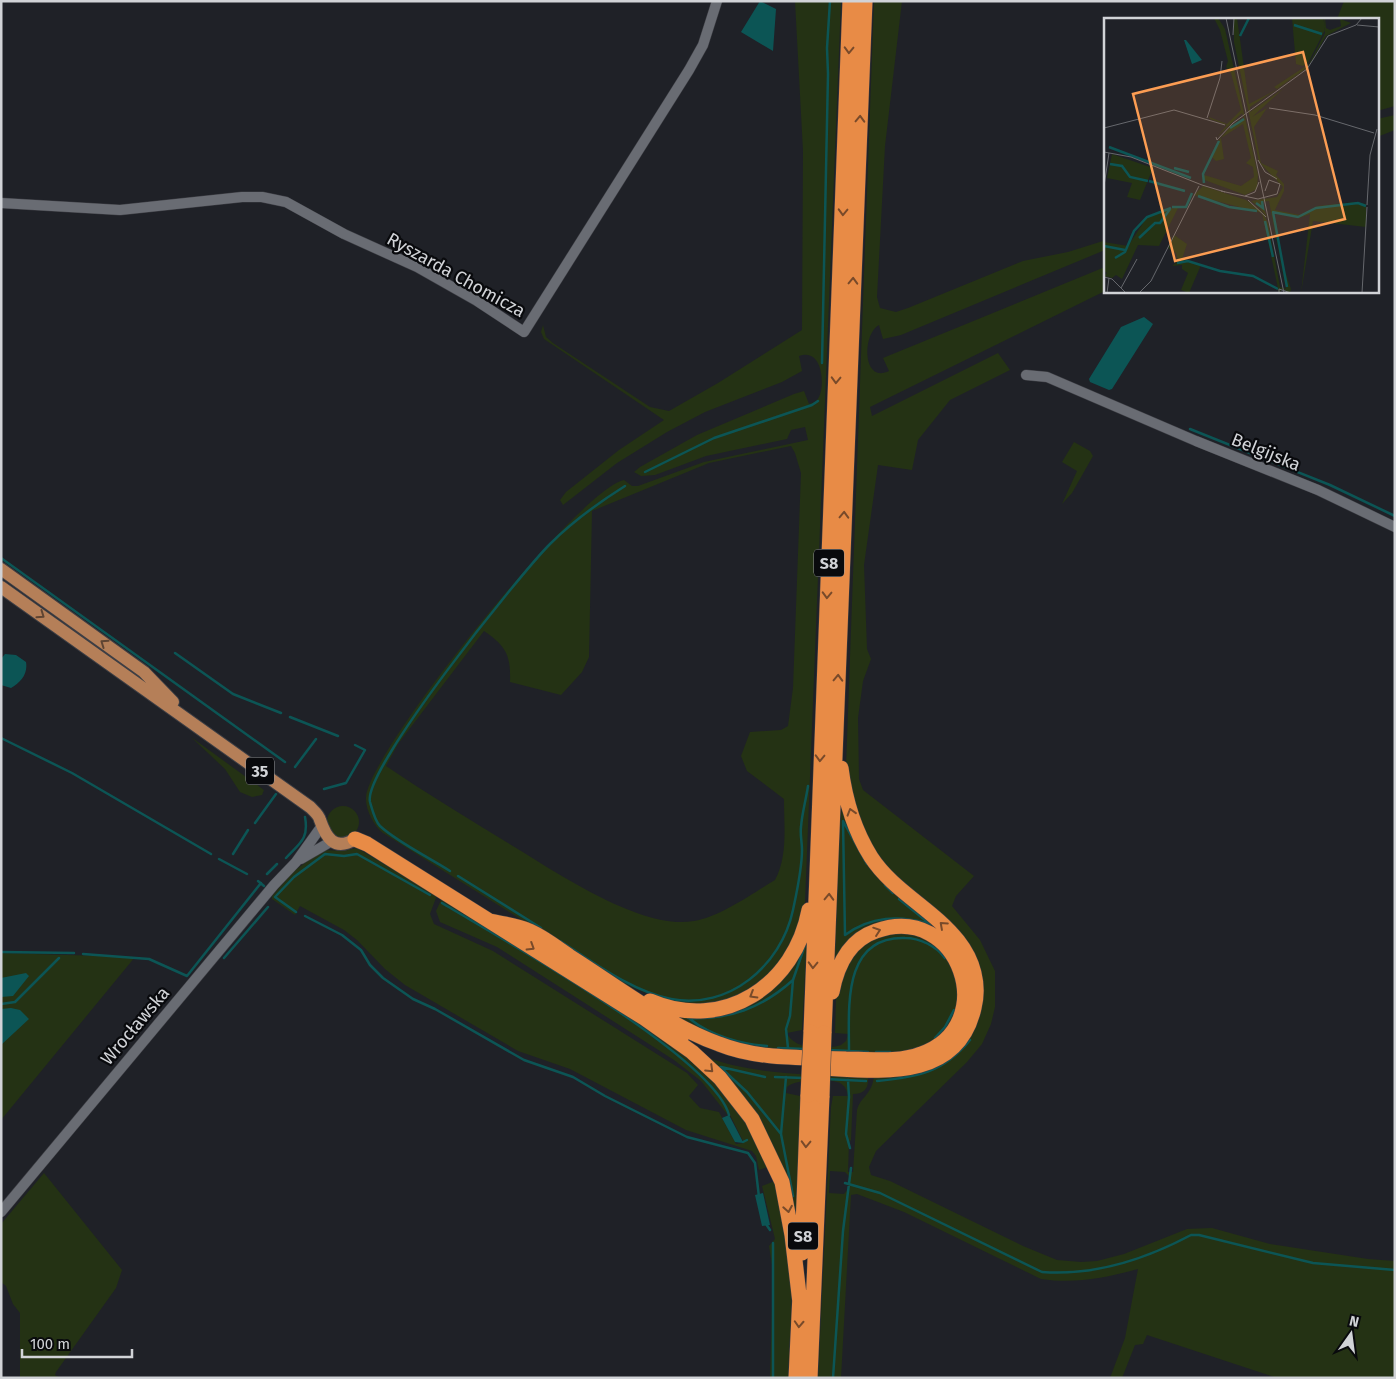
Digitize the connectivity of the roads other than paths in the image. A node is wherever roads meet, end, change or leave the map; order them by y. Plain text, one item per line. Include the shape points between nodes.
1 (717, 1) edge
2 (850, 1) edge
3 (865, 1) edge
4 (1, 203) edge
5 (1026, 375) dead end
6 (1395, 527) edge
7 (1, 569) edge
8 (1, 587) edge
9 (196, 725) junction
10 (836, 726) junction
11 (819, 794) junction
12 (321, 827) junction
13 (355, 839) joint
14 (332, 841) junction
15 (296, 862) junction
16 (490, 921) junction
17 (614, 984) junction
18 (644, 1018) junction
19 (817, 1032) junction
20 (815, 1095) junction
21 (1, 1212) edge
22 (800, 1303) junction
23 (796, 1378) edge
24 (810, 1378) edge

1 - 4 street, Ryszarda Chomicza via 709,30 689,70 524,332 417,267 344,234 286,202 242,197 120,210
2 -> 11 highway, S8
10 -> 3 highway, S8
5 - 6 street, Belgijska via 1048,377 1318,490
9 -> 7 main road, 35 via 144,672
8 -> 9 main road, 35
9 - 12 main road, 35 via 310,807
18 -> 10 highway via 706,1051 737,1061 770,1066 871,1070 909,1068 930,1063 962,1036 975,1003 973,968 951,933 880,868 864,843 855,827 846,796
19 -> 10 highway, S8
11 -> 17 highway via 807,918 794,954 769,984 732,1005 689,1010 655,1003
11 -> 19 highway, S8
12 - 14 main road, 35
12 - 15 street
13 - 14 main road via 344,843
13 - 16 highway
14 - 15 street
15 - 21 street, Wrocławska
16 - 17 highway via 528,930
16 -> 18 highway
19 -> 17 highway via 837,971 848,952 870,933 898,926 922,930 944,944 959,963 965,981 965,998 955,1027 930,1051 891,1060 784,1057 736,1050 688,1030
18 -> 22 highway via 710,1068 730,1088 756,1127 782,1182
19 - 20 highway, S8, bridge
20 -> 22 highway, S8
20 - 24 highway, S8
22 -> 23 highway, S8

